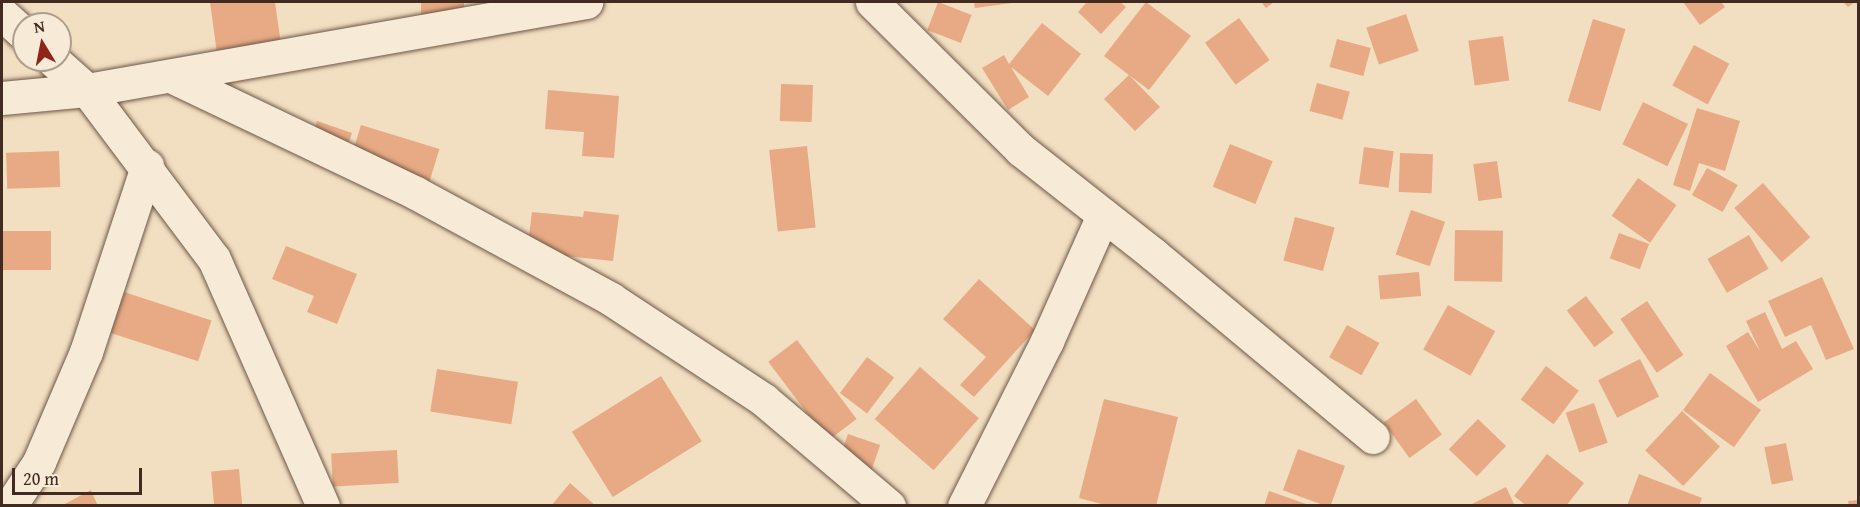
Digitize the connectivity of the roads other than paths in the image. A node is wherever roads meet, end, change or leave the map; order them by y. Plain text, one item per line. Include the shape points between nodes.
1 (586, 2) edge
2 (872, 2) edge
3 (67, 72) edge
4 (171, 76) junction
5 (87, 90) junction
6 (2, 98) edge
7 (147, 166) junction
8 (1103, 215) junction
9 (1373, 437) dead end
10 (10, 506) edge
11 (323, 506) edge
12 (889, 506) edge
13 (963, 506) edge

1 - 4 street
2 - 8 street via 1021,150
3 - 5 street
4 - 5 street
4 - 12 street via 416,193 611,299 765,400
5 - 6 street
5 - 7 street
7 - 10 street via 86,352 39,462
7 - 11 street via 214,259
8 - 9 street
8 - 13 street via 1047,341

